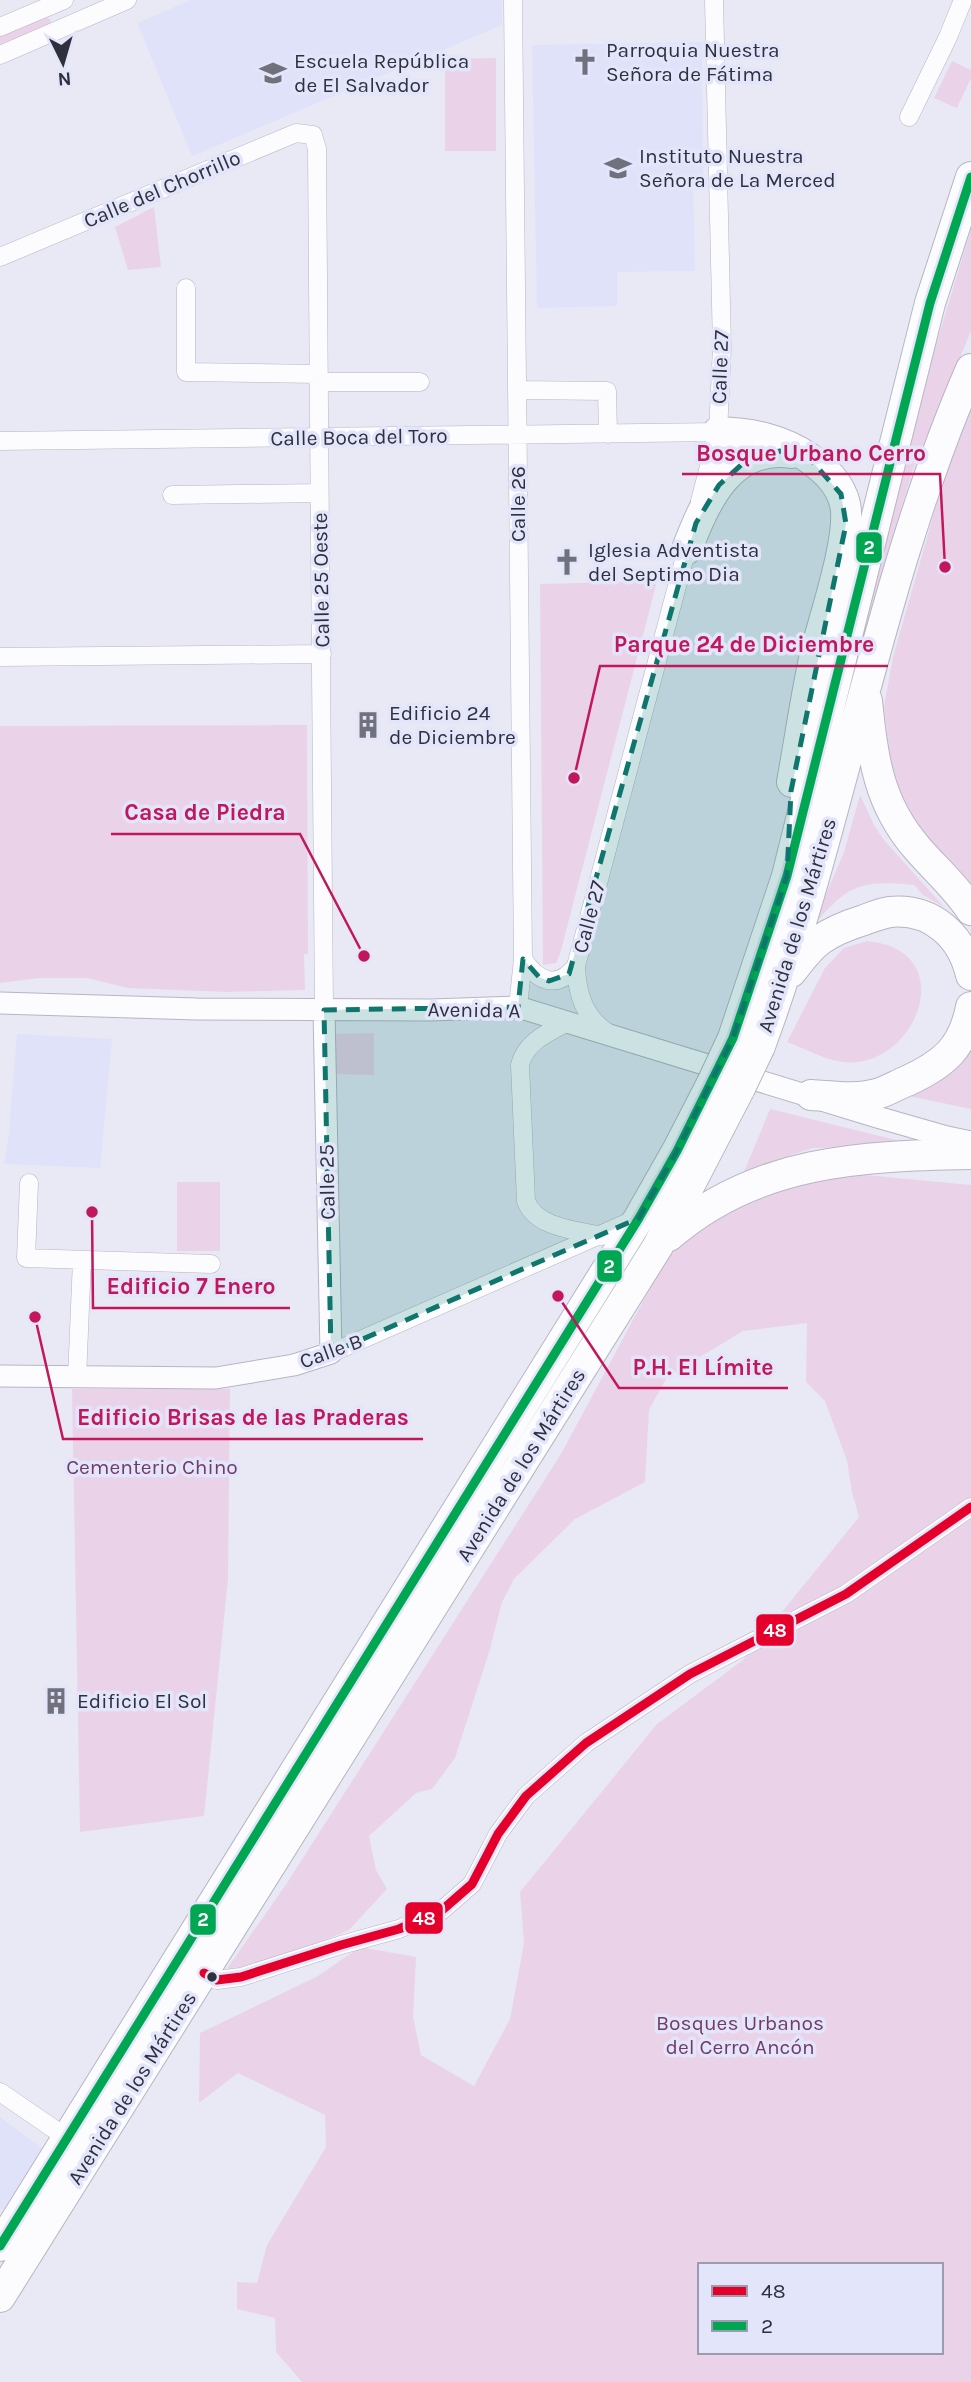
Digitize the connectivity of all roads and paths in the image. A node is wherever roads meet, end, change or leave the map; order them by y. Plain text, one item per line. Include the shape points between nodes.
1 (64, 0) edge
2 (127, 0) edge
3 (513, 0) edge
4 (714, 0) edge
5 (962, 0) edge
6 (92, 6) edge
7 (38, 11) junction
8 (0, 27) edge
9 (51, 33) junction
10 (0, 55) edge
11 (909, 117) dead end
12 (317, 149) joint
13 (971, 177) edge
14 (0, 257) edge
15 (186, 288) dead end
16 (971, 369) edge
17 (318, 378) junction
18 (420, 382) dead end
19 (517, 390) junction
20 (718, 432) junction
21 (608, 434) junction
22 (517, 435) junction
23 (318, 438) junction
24 (0, 441) edge
25 (810, 459) junction
26 (319, 493) junction
27 (172, 495) dead end
28 (687, 549) junction
29 (323, 654) junction
30 (0, 657) edge
31 (865, 683) junction
32 (788, 876) junction
33 (971, 910) edge
34 (523, 959) junction
35 (576, 966) junction
36 (971, 975) edge
37 (783, 984) junction
38 (0, 1003) edge
39 (517, 1007) junction
40 (971, 1007) edge
41 (324, 1010) junction
42 (568, 1022) junction
43 (614, 1037) junction
44 (746, 1042) junction
45 (726, 1086) junction
46 (811, 1095) junction
47 (971, 1142) edge
48 (971, 1154) edge
49 (29, 1183) dead end
50 (639, 1218) junction
51 (601, 1236) junction
52 (658, 1246) junction
53 (82, 1260) junction
54 (211, 1264) dead end
55 (331, 1353) junction
56 (0, 1376) edge
57 (77, 1378) junction
58 (971, 1507) edge
59 (204, 1973) junction
60 (0, 2092) edge
61 (67, 2138) junction
62 (0, 2246) edge
63 (0, 2297) edge

1 - 7 street
2 - 6 street
3 - 19 street, Calle 26
4 - 20 street, Calle 27 via 722,347
5 - 11 street
6 - 9 street
7 - 8 street
7 - 9 street via 54,17
9 - 10 street
12 - 14 street, Calle del Chorrillo via 313,135 296,133
12 - 17 street, Calle 25 Oeste
13 - 32 highway, Avenida de los Mártires via 930,303
15 - 17 street via 186,372
16 - 31 highway, Avenida de los Mártires via 950,416
17 - 18 street
17 - 23 street, Calle 25 Oeste
19 - 21 street via 607,391
19 - 22 street, Calle 26
20 - 21 street, Calle Boca del Toro
20 - 25 highway via 775,440
20 - 28 street, Calle 27
21 - 22 street, Calle Boca del Toro
22 - 23 street, Calle Boca del Toro
22 - 34 street, Calle 26
23 - 24 street, Calle Boca del Toro
23 - 26 street, Calle 25 Oeste
25 - 28 highway via 770,452 742,462 712,494
25 - 32 highway via 829,474 841,494 846,524 790,791
26 - 27 street
26 - 29 street, Calle 25 Oeste
28 - 35 street, Calle 27
29 - 30 street
29 - 41 street, Calle 25 Oeste
31 - 33 highway via 874,759 889,806 906,834
31 - 37 highway, Avenida de los Mártires
32 - 44 highway, Avenida de los Mártires
34 - 35 street via 538,977 549,981 569,974
34 - 39 street, Calle 26
35 - 43 street, Calle 27 via 582,1003 591,1018
36 - 37 highway via 963,950 945,928 920,914 889,912 845,926 819,941
37 - 44 highway, Avenida de los Mártires
38 - 41 street, Avenida A
39 - 41 street, Avenida A
39 - 42 street, Avenida A
40 - 46 highway via 953,1052 921,1074 876,1094
41 - 55 street, Calle 25
42 - 43 street, Avenida A
42 - 51 street via 541,1035 522,1055 526,1201 530,1210 551,1224
43 - 46 street, Avenida A
44 - 45 highway, Avenida de los Mártires, bridge
45 - 50 highway, Avenida de los Mártires via 677,1151
45 - 52 highway, Avenida de los Mártires
46 - 47 street, Avenida A
48 - 52 highway via 874,1158 778,1174 697,1213
49 - 53 street via 26,1258
50 - 51 street, Calle B
50 - 61 highway, Avenida de los Mártires
51 - 55 street, Calle B
52 - 59 highway, Avenida de los Mártires
53 - 54 street
53 - 57 street
55 - 57 street, Calle B via 294,1365 216,1378
56 - 57 street, Calle B
58 - 59 street via 846,1594 690,1674 586,1742 526,1796 498,1834 472,1884 441,1911 399,1929 240,1977 217,1980
59 - 63 highway, Avenida de los Mártires
60 - 61 street
61 - 62 highway, Avenida de los Mártires

